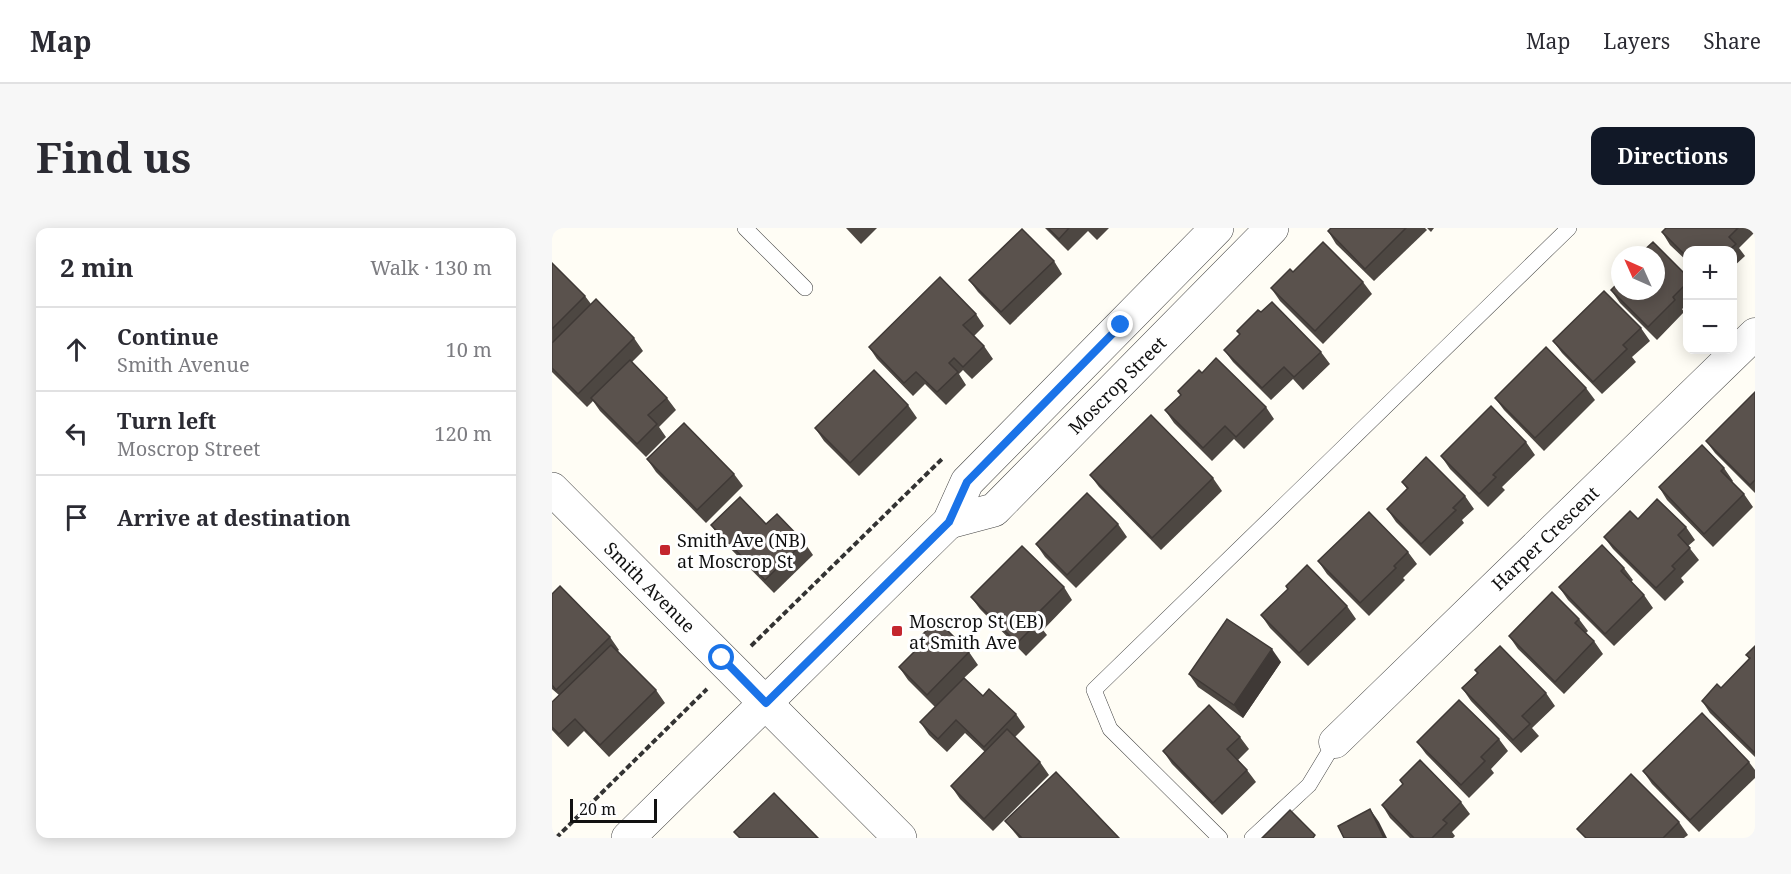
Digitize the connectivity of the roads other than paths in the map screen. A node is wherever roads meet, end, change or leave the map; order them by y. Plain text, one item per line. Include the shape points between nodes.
1 (745, 228) edge
2 (1217, 228) edge
3 (1272, 228) edge
4 (1569, 228) edge
5 (805, 288) dead end
6 (1755, 334) edge
7 (552, 489) edge
8 (949, 522) junction
9 (766, 703) junction
10 (1335, 742) joint
11 (628, 838) edge
12 (900, 838) edge
13 (1220, 838) edge
14 (1252, 838) edge

1 - 5 lane
2 - 8 street, Moscrop Street via 967,482
3 - 8 street, Moscrop Street via 994,510
4 - 13 lane via 1094,690 1110,729
6 - 10 street, Harper Crescent
7 - 9 street, Smith Avenue
8 - 9 street, Moscrop Street
9 - 11 street, Moscrop Street
9 - 12 street, Smith Avenue
10 - 14 lane via 1309,785

